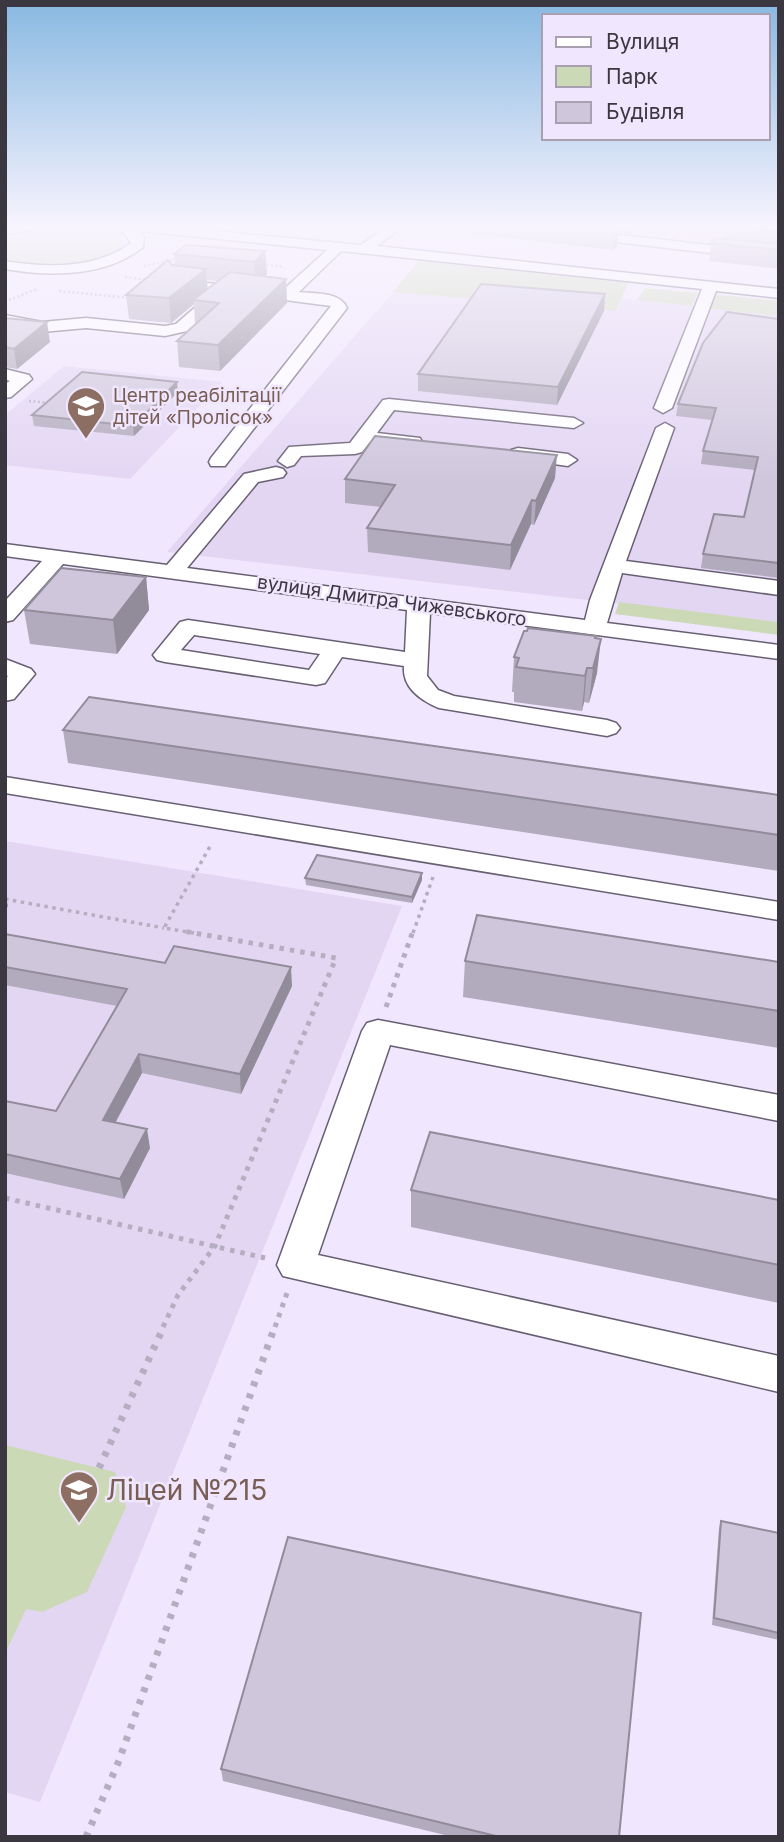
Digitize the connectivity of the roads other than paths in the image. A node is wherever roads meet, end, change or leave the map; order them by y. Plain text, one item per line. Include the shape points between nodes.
1 (199, 311) edge
2 (337, 311) edge
3 (702, 311) edge
4 (5, 320) edge
5 (5, 373) edge
6 (5, 393) edge
7 (574, 423) dead end
8 (364, 437) junction
9 (432, 444) edge
10 (500, 452) edge
11 (568, 460) dead end
12 (218, 462) dead end
13 (5, 550) edge
14 (58, 557) junction
15 (614, 566) junction
16 (173, 571) junction
17 (779, 588) edge
18 (419, 604) junction
19 (5, 615) edge
20 (595, 627) junction
21 (335, 649) junction
22 (779, 652) edge
23 (416, 661) junction
24 (5, 666) edge
25 (5, 694) edge
26 (607, 728) dead end
27 (5, 785) edge
28 (779, 911) edge
29 (779, 1108) edge
30 (779, 1374) edge

1 - 4 street via 175,330 86,323 41,327
2 - 12 street
3 - 15 street
5 - 6 street via 23,379
7 - 8 street via 389,404
8 - 9 street
8 - 16 street via 355,448 296,451 282,467 251,478
10 - 11 street
13 - 14 street, вулиця Дмитра Чижевського
14 - 16 street, вулиця Дмитра Чижевського
14 - 19 street
15 - 17 street
15 - 20 street
16 - 18 street, вулиця Дмитра Чижевського
18 - 20 street, вулиця Дмитра Чижевського
18 - 23 street
20 - 22 street, вулиця Дмитра Чижевського
21 - 21 street via 188,627 165,656 316,678
21 - 23 street
23 - 26 street via 415,676 429,695 448,703
24 - 25 street via 23,674
27 - 28 street
29 - 30 street via 378,1031 296,1265

